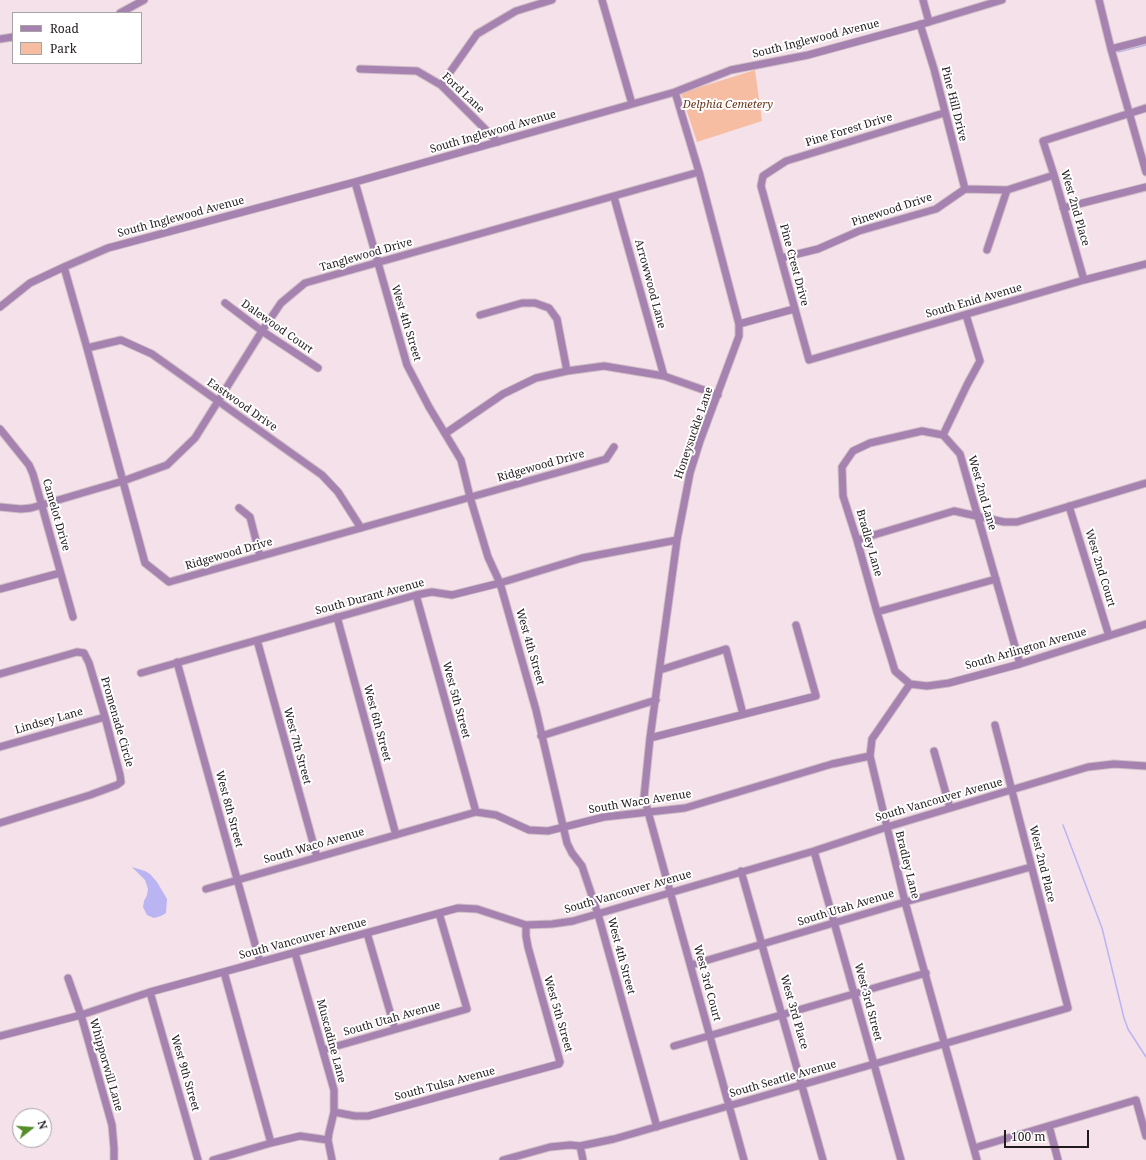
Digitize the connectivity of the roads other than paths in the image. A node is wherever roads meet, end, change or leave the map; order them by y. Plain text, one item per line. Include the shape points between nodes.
1 (144, 0) edge
2 (552, 0) edge
3 (602, 0) edge
4 (923, 0) edge
5 (1002, 0) edge
6 (1099, 0) edge
7 (122, 12) edge
8 (929, 22) junction
9 (920, 24) junction
10 (12, 37) edge
11 (0, 39) edge
12 (1146, 40) edge
13 (1111, 49) junction
14 (360, 70) dead end
15 (441, 85) junction
16 (675, 92) junction
17 (632, 104) junction
18 (1146, 108) edge
19 (944, 113) junction
20 (1129, 113) junction
21 (498, 142) junction
22 (699, 172) junction
23 (1146, 172) edge
24 (1054, 175) junction
25 (762, 176) joint
26 (355, 182) junction
27 (1146, 187) edge
28 (965, 189) junction
29 (1007, 190) junction
30 (614, 197) junction
31 (1063, 208) junction
32 (987, 250) dead end
33 (781, 258) junction
34 (377, 263) junction
35 (1146, 264) edge
36 (64, 267) junction
37 (1084, 280) junction
38 (225, 303) dead end
39 (0, 306) edge
40 (794, 309) junction
41 (480, 315) dead end
42 (966, 315) junction
43 (739, 324) junction
44 (262, 331) junction
45 (87, 348) junction
46 (809, 360) joint
47 (318, 368) dead end
48 (567, 371) junction
49 (664, 376) junction
50 (718, 395) junction
51 (218, 402) junction
52 (0, 429) edge
53 (446, 434) junction
54 (943, 435) junction
55 (614, 447) dead end
56 (124, 481) junction
57 (1146, 483) edge
58 (470, 497) junction
59 (42, 504) junction
60 (1070, 506) junction
61 (0, 507) edge
62 (239, 508) dead end
63 (978, 517) junction
64 (361, 528) junction
65 (677, 540) junction
66 (857, 540) junction
67 (260, 556) junction
68 (60, 573) junction
69 (996, 579) junction
70 (500, 583) junction
71 (0, 590) edge
72 (416, 595) junction
73 (877, 612) junction
74 (73, 617) dead end
75 (337, 617) junction
76 (1146, 624) edge
77 (796, 625) dead end
78 (1109, 636) junction
79 (257, 640) junction
80 (177, 662) junction
81 (1020, 664) junction
82 (660, 670) junction
83 (141, 673) dead end
84 (0, 674) edge
85 (910, 684) junction
86 (656, 700) junction
87 (743, 714) junction
88 (105, 717) junction
89 (995, 725) dead end
90 (542, 736) junction
91 (650, 738) junction
92 (0, 747) edge
93 (934, 752) dead end
94 (870, 756) junction
95 (1146, 766) edge
96 (1012, 791) junction
97 (950, 808) junction
98 (476, 812) junction
99 (647, 813) junction
100 (0, 822) edge
101 (887, 826) junction
102 (563, 827) junction
103 (396, 835) junction
104 (814, 850) junction
105 (317, 857) junction
106 (1032, 867) junction
107 (741, 871) junction
108 (237, 880) junction
109 (206, 889) dead end
110 (669, 892) junction
111 (905, 902) junction
112 (439, 913) junction
113 (598, 914) junction
114 (835, 923) junction
115 (526, 925) junction
116 (367, 933) junction
117 (763, 944) junction
118 (295, 953) junction
119 (260, 962) junction
120 (691, 965) junction
121 (224, 972) junction
122 (926, 973) junction
123 (68, 978) dead end
124 (150, 992) junction
125 (854, 994) junction
126 (1068, 1008) joint
127 (783, 1014) junction
128 (81, 1015) junction
129 (395, 1029) junction
130 (710, 1035) junction
131 (0, 1036) edge
132 (945, 1044) junction
133 (674, 1046) dead end
134 (323, 1050) junction
135 (560, 1062) joint
136 (874, 1064) junction
137 (803, 1085) junction
138 (729, 1106) junction
139 (334, 1112) junction
140 (1049, 1126) junction
141 (657, 1127) junction
142 (1146, 1136) edge
143 (328, 1140) junction
144 (271, 1143) junction
145 (580, 1146) junction
146 (974, 1148) junction
147 (114, 1160) edge
148 (198, 1160) edge
149 (213, 1160) edge
150 (332, 1160) edge
151 (505, 1160) edge
152 (583, 1160) edge
153 (744, 1160) edge
154 (823, 1160) edge
155 (901, 1160) edge
156 (977, 1160) edge
157 (1058, 1160) edge

1 - 7 street
2 - 15 street via 516,11 477,34
3 - 17 street
4 - 8 street
5 - 8 street, South Inglewood Avenue
6 - 13 street
8 - 9 street, South Inglewood Avenue
9 - 16 street, South Inglewood Avenue via 808,55 731,70
9 - 19 street, Pine Hill Drive
10 - 11 street
12 - 13 street
13 - 20 street
14 - 15 street, Ford Lane via 418,71
15 - 21 street, Ford Lane
16 - 17 street, South Inglewood Avenue
16 - 22 street, Honeysuckle Lane
17 - 21 street, South Inglewood Avenue
18 - 20 street
19 - 25 street, Pine Forest Drive via 786,161
19 - 28 street, Pine Hill Drive
20 - 23 street
20 - 24 street, West 2nd Place via 1043,141
21 - 26 street, South Inglewood Avenue
22 - 30 street, Tanglewood Drive
22 - 43 street, Honeysuckle Lane
24 - 29 street
24 - 31 street, West 2nd Place
25 - 33 street, Pine Crest Drive via 761,186
26 - 34 street, West 4th Street
26 - 36 street, South Inglewood Avenue via 108,248
27 - 31 street
28 - 29 street
28 - 33 street, Pinewood Drive via 936,209 860,231 818,249
29 - 32 street
30 - 34 street, Tanglewood Drive
30 - 49 street, Arrowwood Lane
31 - 37 street, West 2nd Place
33 - 40 street, Pine Crest Drive
34 - 44 street, Tanglewood Drive via 305,283 282,303
34 - 53 street, West 4th Street via 407,365
35 - 37 street, South Enid Avenue
36 - 39 street, South Inglewood Avenue via 30,283
36 - 45 street, Ridgewood Drive
37 - 42 street, South Enid Avenue
38 - 44 street, Dalewood Court
40 - 43 street
40 - 46 street, Pine Crest Drive
41 - 48 street via 522,302 536,303 549,308 557,319
42 - 46 street, South Enid Avenue
42 - 54 street via 980,361
43 - 50 street, Honeysuckle Lane via 739,336
44 - 47 street, Dalewood Court
44 - 51 street, Tanglewood Drive
45 - 51 street, Eastwood Drive via 121,340 152,354
45 - 56 street, Ridgewood Drive
48 - 49 street via 604,366
48 - 53 street via 536,378 503,394
49 - 50 street
50 - 65 street, Honeysuckle Lane via 690,473
51 - 56 street, Tanglewood Drive via 195,438 167,464
51 - 64 street, Eastwood Drive via 322,475 338,492
52 - 59 street, Camelot Drive via 29,465
53 - 58 street, West 4th Street via 461,460
54 - 63 street, West 2nd Lane via 960,454
54 - 66 street, Bradley Lane via 922,431 870,443 853,451 842,467 843,496
55 - 58 street, Ridgewood Drive via 606,459
56 - 59 street, Tanglewood Drive
56 - 67 street, Ridgewood Drive via 145,563 169,582
57 - 60 street
58 - 64 street, Ridgewood Drive
58 - 70 street, West 4th Street via 488,557
59 - 61 street, Tanglewood Drive via 21,509
59 - 68 street, Camelot Drive
60 - 63 street via 1017,522
60 - 78 street, West 2nd Court
62 - 67 street via 250,517
63 - 66 street via 954,511
63 - 69 street, West 2nd Lane
64 - 67 street, Ridgewood Drive
65 - 70 street, South Durant Avenue via 582,558
65 - 82 street, Honeysuckle Lane
66 - 73 street, Bradley Lane
68 - 71 street
68 - 74 street, Camelot Drive
69 - 73 street
69 - 81 street, West 2nd Lane
70 - 72 street, South Durant Avenue via 452,595 432,592
70 - 90 street, West 4th Street
72 - 75 street, South Durant Avenue
72 - 98 street, West 5th Street
73 - 85 street, Bradley Lane via 895,671
75 - 79 street, South Durant Avenue
75 - 103 street, West 6th Street
76 - 78 street, South Arlington Avenue
77 - 87 street via 816,696
78 - 81 street, South Arlington Avenue
79 - 80 street, South Durant Avenue
79 - 105 street, West 7th Street
80 - 83 street, South Durant Avenue
80 - 108 street, West 8th Street
81 - 85 street, South Arlington Avenue via 948,684
82 - 86 street, Honeysuckle Lane
82 - 87 street via 726,649
84 - 88 street, Promenade Circle via 77,652 84,653
85 - 94 street, Bradley Lane via 872,740
86 - 90 street
86 - 91 street, Honeysuckle Lane
87 - 91 street
88 - 92 street, Lindsey Lane
88 - 100 street, Promenade Circle via 121,782
89 - 96 street, West 2nd Place
90 - 102 street, West 4th Street
91 - 99 street, Honeysuckle Lane via 644,797
93 - 97 street
94 - 99 street, South Waco Avenue via 832,764 685,808
94 - 101 street, Bradley Lane
95 - 96 street, South Vancouver Avenue via 1114,764 1088,767
96 - 97 street, South Vancouver Avenue
96 - 106 street, West 2nd Place
97 - 101 street, South Vancouver Avenue
98 - 102 street, South Waco Avenue via 496,815 529,830 548,831
98 - 103 street, South Waco Avenue
99 - 102 street, South Waco Avenue via 604,817
99 - 110 street, West 3rd Court
101 - 104 street, South Vancouver Avenue
101 - 111 street, Bradley Lane
102 - 113 street, West 4th Street via 567,843 582,866
103 - 105 street, South Waco Avenue
104 - 107 street, South Vancouver Avenue
104 - 114 street, West 3rd Street
105 - 108 street, South Waco Avenue
106 - 111 street, South Utah Avenue
106 - 126 street, West 2nd Place
107 - 110 street, South Vancouver Avenue
107 - 117 street, West 3rd Place
108 - 109 street, South Waco Avenue
108 - 119 street, West 8th Street
110 - 113 street, South Vancouver Avenue
110 - 120 street, West 3rd Court
111 - 114 street, South Utah Avenue
111 - 122 street, Bradley Lane
112 - 115 street, South Vancouver Avenue via 458,908 477,910
112 - 116 street, South Vancouver Avenue
112 - 129 street, South Utah Avenue via 467,1009
113 - 115 street, South Vancouver Avenue via 574,921
113 - 141 street, West 4th Street
114 - 117 street, South Utah Avenue
114 - 125 street, West 3rd Street
115 - 135 street, West 5th Street via 528,947
116 - 118 street, South Vancouver Avenue
116 - 129 street
117 - 120 street, South Utah Avenue
117 - 127 street, West 3rd Place
118 - 119 street, South Vancouver Avenue
118 - 134 street, Muscadine Lane
119 - 121 street, South Vancouver Avenue
120 - 130 street, West 3rd Court
121 - 124 street, South Vancouver Avenue
121 - 144 street
122 - 125 street
122 - 132 street, Bradley Lane
123 - 128 street, Whipporwill Lane
124 - 128 street, South Vancouver Avenue
124 - 148 street, West 9th Street
125 - 127 street
125 - 136 street, West 3rd Street
126 - 132 street, South Seattle Avenue
127 - 130 street
127 - 137 street, West 3rd Place
128 - 131 street, South Vancouver Avenue
128 - 147 street, Whipporwill Lane via 112,1125
129 - 134 street, South Utah Avenue
130 - 133 street
130 - 138 street, West 3rd Court
132 - 136 street, South Seattle Avenue
132 - 146 street, Bradley Lane
134 - 139 street, Muscadine Lane via 334,1090
135 - 139 street, South Tulsa Avenue via 368,1116
136 - 137 street, South Seattle Avenue
136 - 155 street, West 3rd Street
137 - 138 street, South Seattle Avenue
137 - 154 street, West 3rd Place
138 - 141 street, South Seattle Avenue
138 - 153 street, West 3rd Court
139 - 143 street, Muscadine Lane
140 - 142 street via 1136,1100
140 - 146 street
140 - 157 street
141 - 145 street, South Seattle Avenue
143 - 144 street via 300,1136
143 - 150 street, Muscadine Lane
144 - 149 street
145 - 151 street, South Seattle Avenue via 550,1147
145 - 152 street
146 - 156 street, Bradley Lane

